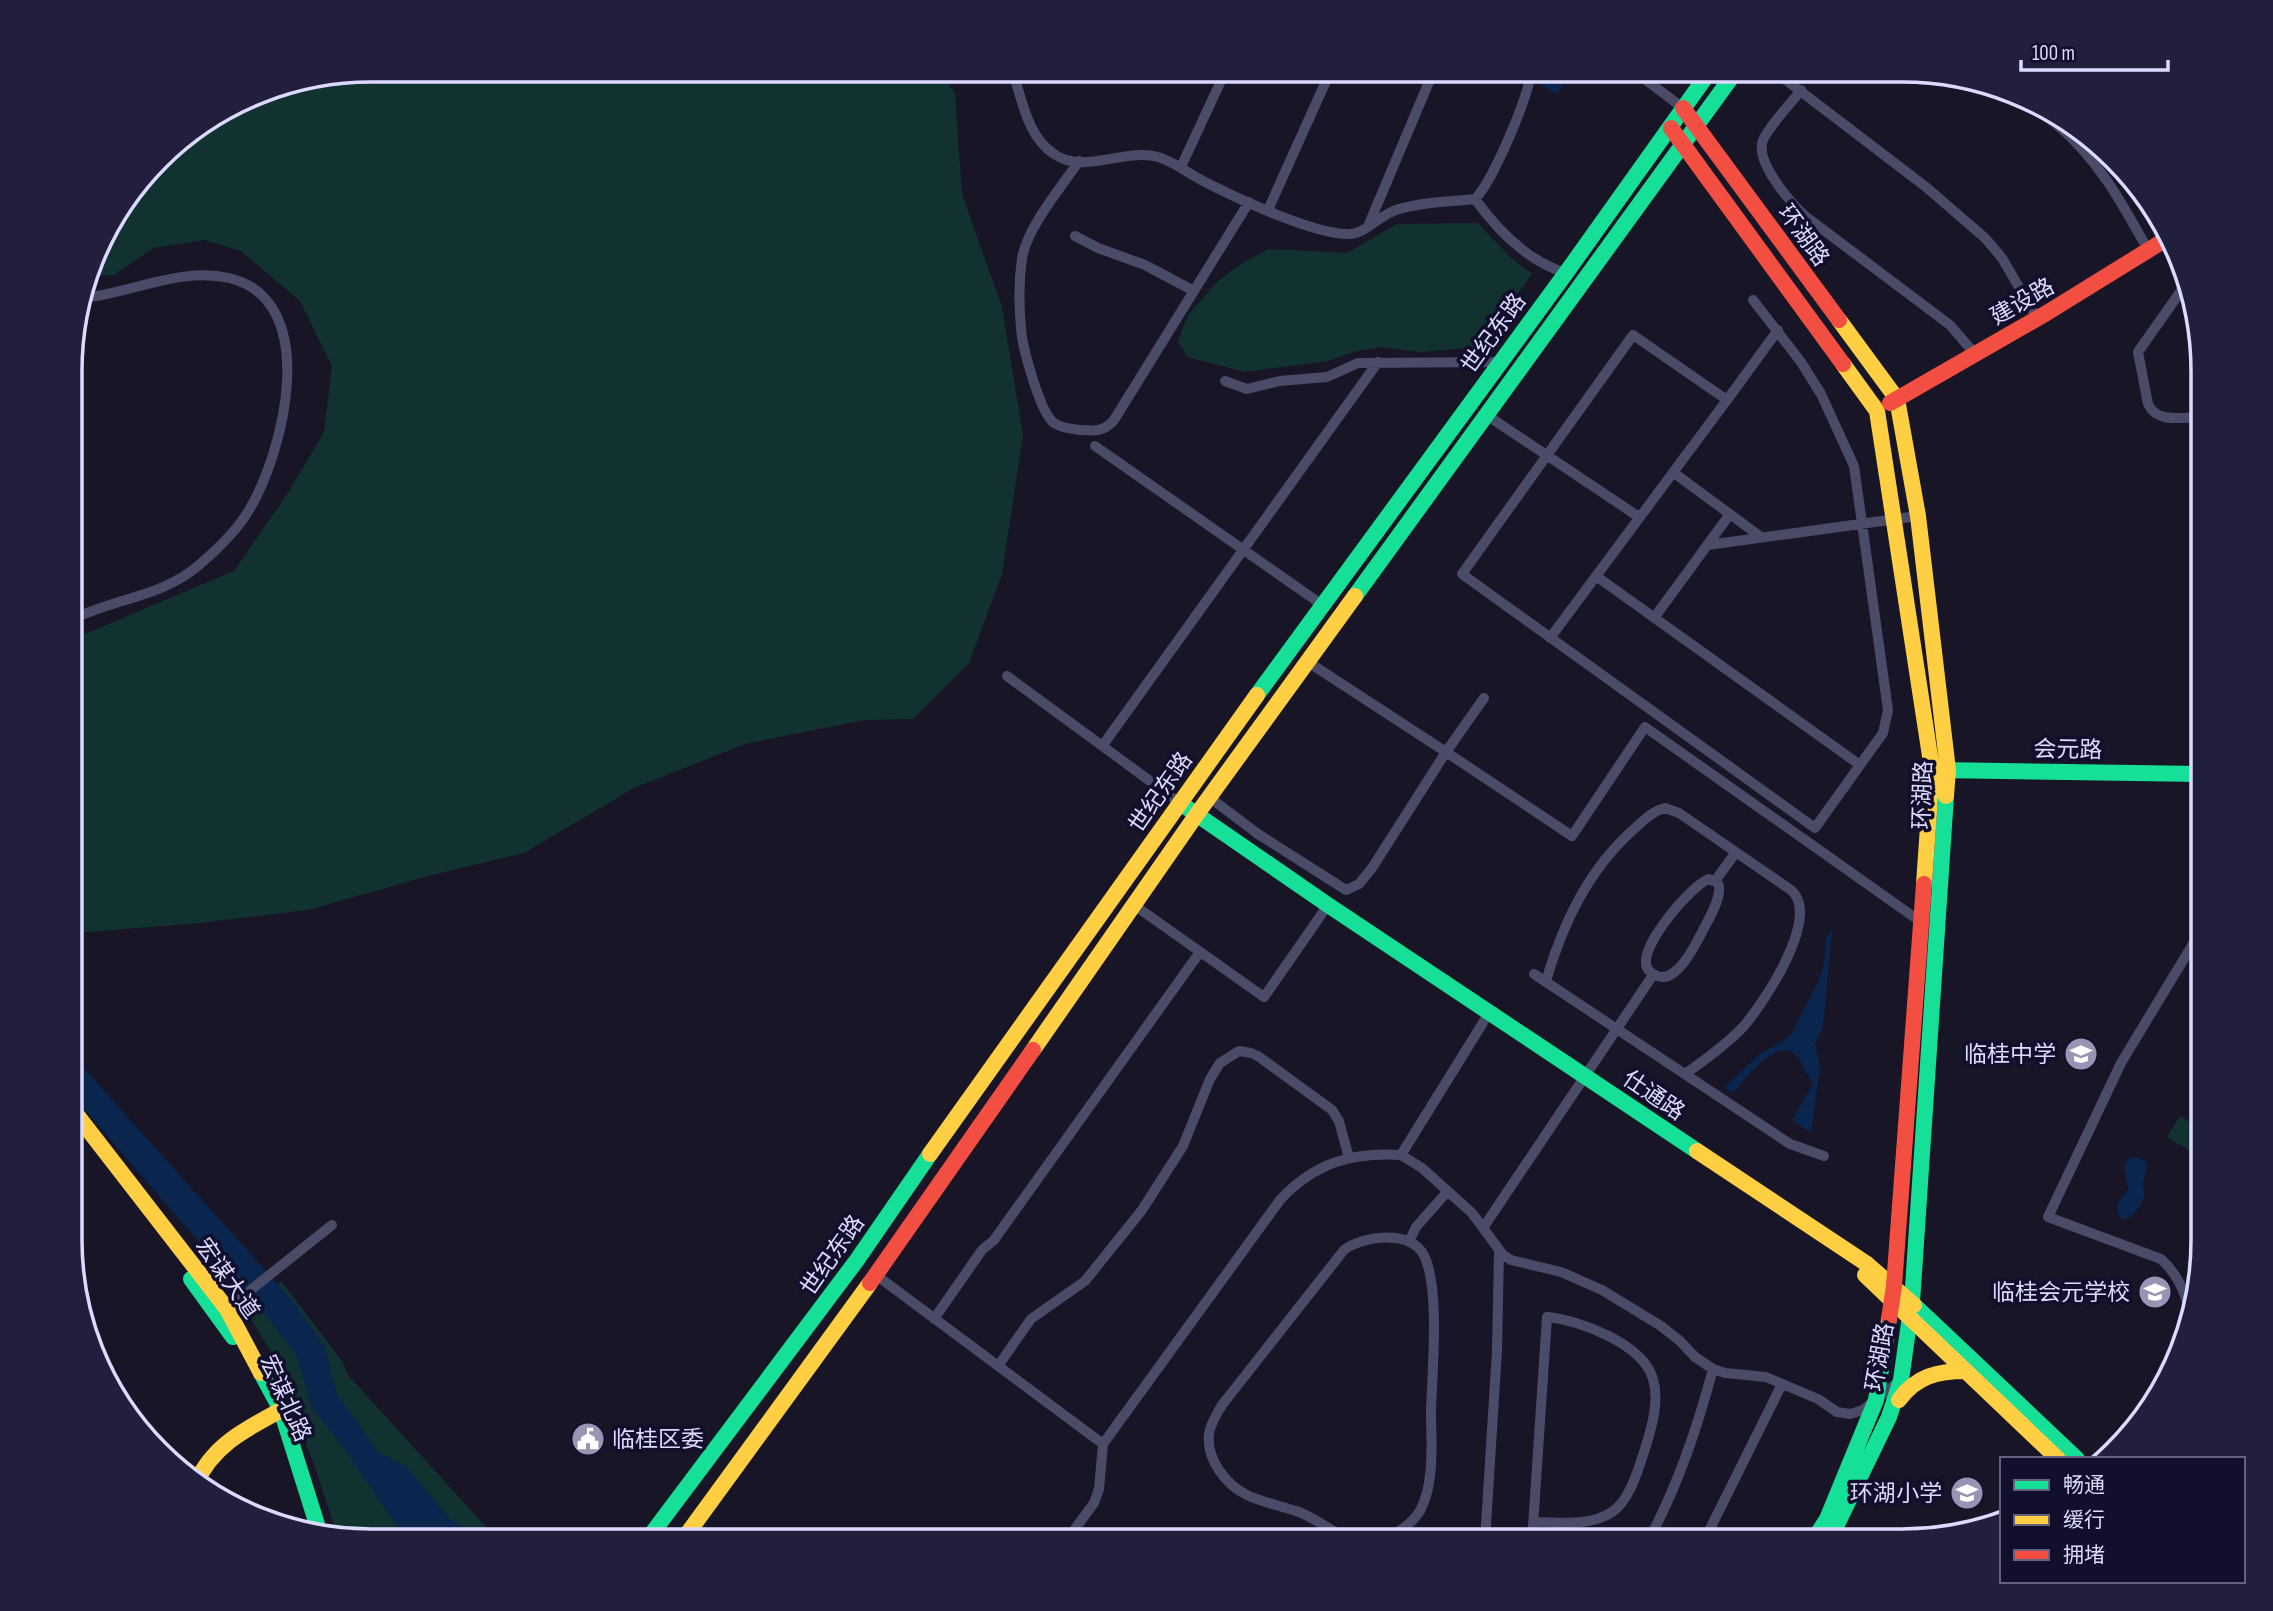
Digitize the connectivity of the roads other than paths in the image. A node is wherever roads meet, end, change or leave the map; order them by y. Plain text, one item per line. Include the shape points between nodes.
1 (1016, 82) edge
2 (1220, 82) edge
3 (1326, 82) edge
4 (1429, 82) edge
5 (1528, 82) edge
6 (1649, 82) edge
7 (1702, 82) edge
8 (1728, 82) edge
9 (1790, 82) edge
10 (1801, 90) junction
11 (1683, 108) junction
12 (1695, 125) junction
13 (1671, 128) junction
14 (2068, 135) edge
15 (1682, 143) junction
16 (1079, 161) junction
17 (1181, 167) junction
18 (1475, 199) junction
19 (1249, 202) junction
20 (1268, 210) junction
21 (1369, 224) junction
22 (1075, 236) dead end
23 (2160, 243) edge
24 (2148, 250) junction
25 (1566, 273) junction
26 (1194, 291) junction
27 (2180, 293) edge
28 (92, 297) edge
29 (1754, 300) dead end
30 (2037, 318) junction
31 (1778, 330) junction
32 (1975, 354) junction
33 (1378, 362) junction
34 (1500, 362) junction
35 (1225, 382) dead end
36 (1897, 399) junction
37 (1727, 400) junction
38 (1877, 411) junction
39 (1485, 414) junction
40 (2191, 417) edge
41 (1095, 446) dead end
42 (1549, 455) junction
43 (1674, 473) junction
44 (1730, 514) junction
45 (1918, 516) junction
46 (1639, 517) junction
47 (1894, 519) junction
48 (1862, 523) junction
49 (1761, 537) junction
50 (1708, 545) junction
51 (1243, 551) junction
52 (1596, 576) junction
53 (1321, 604) junction
54 (82, 615) edge
55 (1654, 618) junction
56 (1549, 638) junction
57 (1308, 662) junction
58 (1007, 676) dead end
59 (1484, 698) dead end
60 (1104, 745) junction
61 (1446, 752) junction
62 (1860, 765) junction
63 (1940, 770) junction
64 (2191, 774) edge
65 (1209, 797) junction
66 (1178, 807) junction
67 (1194, 818) junction
68 (1736, 852) junction
69 (1715, 881) junction
70 (1134, 905) junction
71 (1326, 908) junction
72 (1920, 922) junction
73 (2191, 947) edge
74 (1200, 952) junction
75 (1534, 974) dead end
76 (1653, 975) junction
77 (1546, 981) junction
78 (1487, 1016) junction
79 (1618, 1029) junction
80 (1685, 1074) junction
81 (1582, 1079) junction
82 (82, 1123) edge
83 (82, 1137) edge
84 (1401, 1155) junction
85 (1824, 1156) dead end
86 (1349, 1158) junction
87 (1447, 1192) junction
88 (332, 1225) dead end
89 (1483, 1228) junction
90 (1409, 1242) junction
91 (1499, 1251) junction
92 (857, 1260) junction
93 (876, 1275) junction
94 (1893, 1292) junction
95 (2185, 1297) edge
96 (228, 1309) junction
97 (1911, 1309) junction
98 (934, 1319) junction
99 (998, 1366) junction
100 (1713, 1369) junction
101 (1966, 1371) junction
102 (1901, 1380) junction
103 (1782, 1384) junction
104 (1876, 1400) junction
105 (277, 1412) junction
106 (1889, 1417) junction
107 (1103, 1444) junction
108 (2056, 1457) edge
109 (2075, 1457) edge
110 (699, 1472) junction
111 (201, 1473) edge
112 (726, 1482) junction
113 (309, 1522) edge
114 (1534, 1522) junction
115 (316, 1523) edge
116 (656, 1529) edge
117 (691, 1529) edge
118 (1075, 1529) edge
119 (1328, 1529) edge
120 (1401, 1529) edge
121 (1486, 1529) edge
122 (1533, 1529) edge
123 (1655, 1529) edge
124 (1710, 1529) edge
125 (1821, 1529) edge
126 (1835, 1529) edge

1 - 16 street via 1040,142 1063,159
2 - 17 street
3 - 20 street
4 - 21 street
5 - 18 street via 1505,146
6 - 11 street
7 - 11 main road, 世纪东路
8 - 12 main road, 世纪东路
9 - 10 street
10 - 30 street via 1985,238
10 - 32 street via 1763,139 1762,153 1778,185 1805,216 1950,325
11 - 12 main road, 环湖路
11 - 13 main road, 世纪东路
12 - 15 main road, 世纪东路
12 - 36 main road, 环湖路
13 - 15 main road, 环湖路
13 - 25 main road, 世纪东路
14 - 24 street via 2103,173
15 - 38 main road, 环湖路
15 - 39 main road, 世纪东路
16 - 17 street via 1138,155
16 - 26 street via 1034,227 1022,258 1023,340 1036,388 1052,422 1079,430 1110,425
17 - 19 street
18 - 21 street via 1396,210
18 - 25 street via 1511,241 1549,268
19 - 20 street
19 - 26 street
20 - 21 street via 1344,234
22 - 26 street
23 - 24 main road, 建设路
24 - 30 main road, 建设路
25 - 34 main road, 世纪东路
27 - 40 street via 2138,352 2152,411 2167,418
28 - 54 street via 189,275 218,276 244,284 267,301 279,321 288,384 270,470 233,532 180,579
29 - 31 street
30 - 32 main road, 建设路
31 - 37 street
31 - 48 street via 1839,429 1854,466
32 - 36 main road, 建设路
33 - 34 street
33 - 35 street via 1358,363 1327,377 1280,380 1247,389
33 - 51 street
34 - 53 main road, 世纪东路
36 - 38 main road, 建设路
36 - 45 main road, 环湖路
37 - 42 street via 1633,335
37 - 43 street
38 - 47 main road, 环湖路
39 - 42 street
39 - 57 main road, 世纪东路
41 - 51 street
42 - 46 street
42 - 56 street via 1462,574
43 - 44 street
43 - 46 street
44 - 49 street
44 - 50 street
45 - 47 street
45 - 63 main road, 环湖路
46 - 52 street
47 - 48 street
47 - 63 main road, 环湖路
48 - 49 street
48 - 62 street via 1888,710 1883,733
49 - 50 street
50 - 55 street
51 - 53 street
51 - 60 street
52 - 55 street
52 - 56 street
53 - 66 main road, 世纪东路
55 - 62 street
56 - 62 street via 1815,828
57 - 61 street
57 - 65 main road, 世纪东路
58 - 60 street
59 - 61 street
60 - 66 street
61 - 65 street via 1372,868 1359,884 1346,890
61 - 72 street via 1572,836 1645,727
63 - 64 main road, 会元路
63 - 72 main road, 环湖路
63 - 97 main road, 环湖路
65 - 67 main road, 世纪东路
66 - 67 main road, 仕通路
66 - 92 main road, 世纪东路
67 - 70 main road, 世纪东路
67 - 71 main road, 仕通路
68 - 69 street
68 - 77 street via 1679,813 1662,809 1648,817 1618,844 1590,880 1566,923
68 - 80 street via 1797,895 1801,906 1798,928 1773,984 1751,1017
69 - 76 street via 1703,881 1662,927 1646,956
69 - 76 street via 1720,892 1693,948 1673,973 1662,978
70 - 74 street
70 - 93 main road, 世纪东路
71 - 74 street via 1264,997
71 - 78 main road, 仕通路
72 - 94 main road, 环湖路
73 - 95 street via 2121,1063 2048,1217 2161,1259 2171,1268
74 - 98 street
75 - 77 street
76 - 79 street
77 - 79 street
78 - 81 main road, 仕通路
78 - 84 street
79 - 80 street
79 - 81 street
80 - 85 street via 1790,1144
81 - 89 street
81 - 94 main road, 仕通路 via 1867,1264
82 - 96 main road, 宏谋大道
83 - 105 main road, 宏谋北路 via 232,1335
84 - 86 street
84 - 87 street
86 - 99 street via 1332,1110 1258,1056 1232,1054 1216,1069 1183,1146 1142,1210 1085,1281 1031,1319
86 - 107 street via 1319,1168 1280,1200
87 - 89 street
87 - 90 street via 1416,1227
88 - 96 street
89 - 91 street
90 - 119 street via 1364,1239 1344,1250 1222,1405 1209,1433 1214,1460 1234,1487
90 - 120 street via 1426,1262 1433,1304 1430,1475 1419,1512
91 - 100 street via 1511,1260 1561,1272 1602,1290 1661,1326
91 - 121 street
92 - 93 main road
92 - 110 main road, 世纪东路
93 - 98 street
93 - 112 main road, 世纪东路
94 - 97 main road, 仕通路
94 - 104 main road, 环湖路
96 - 105 main road, 宏谋大道
97 - 101 main road, 仕通路
97 - 102 main road, 环湖路
97 - 109 main road, 仕通路
98 - 99 street
99 - 107 street
100 - 103 street
100 - 123 street via 1685,1461
101 - 106 main road via 1921,1377 1907,1386
101 - 108 main road, 仕通路
102 - 104 street
102 - 106 main road, 环湖路
103 - 104 street via 1837,1412 1850,1414
103 - 124 street
104 - 125 main road, 环湖路
105 - 111 main road via 228,1440
105 - 113 main road, 宏谋北路
105 - 115 main road, 宏谋大道
106 - 126 main road, 环湖路
107 - 118 street via 1099,1489
110 - 112 main road via 706,1486
110 - 116 main road, 世纪东路
112 - 117 main road, 世纪东路
114 - 114 street via 1547,1317 1567,1319 1608,1336 1647,1366 1653,1378 1653,1422 1640,1465 1620,1505 1595,1520
114 - 122 street

